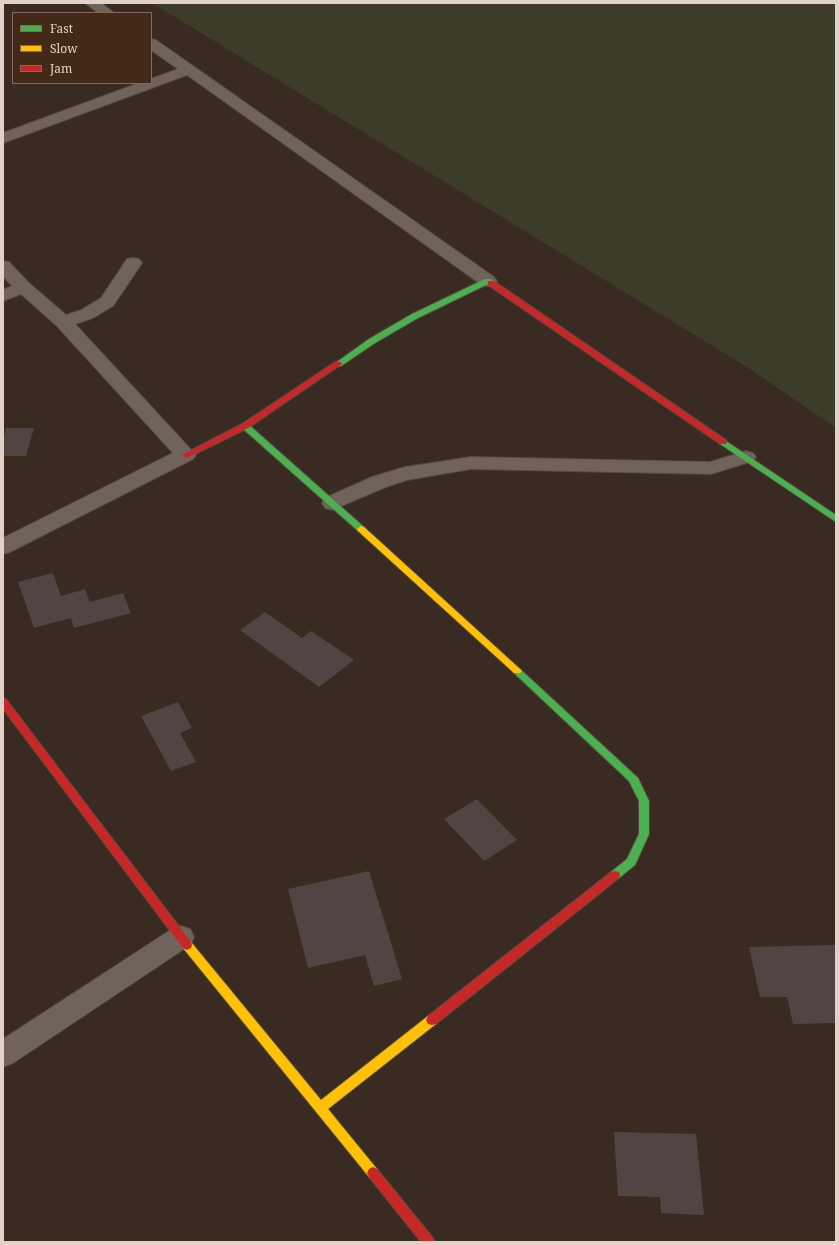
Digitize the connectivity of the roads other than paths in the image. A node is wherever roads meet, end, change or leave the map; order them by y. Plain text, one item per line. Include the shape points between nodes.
1 (92, 3) edge
2 (105, 12) edge
3 (152, 44) edge
4 (188, 70) junction
5 (152, 83) edge
6 (150, 84) edge
7 (3, 138) edge
8 (133, 262) dead end
9 (3, 266) edge
10 (488, 281) junction
11 (23, 287) junction
12 (3, 296) edge
13 (63, 322) junction
14 (245, 426) junction
15 (186, 456) junction
16 (746, 457) junction
17 (332, 503) junction
18 (836, 519) edge
19 (3, 547) edge
20 (3, 702) edge
21 (181, 938) junction
22 (3, 1054) edge
23 (320, 1108) junction
24 (429, 1242) edge

1 - 2 street
3 - 4 street
4 - 5 street
4 - 10 street
6 - 7 street
8 - 13 street via 108,302 87,314
9 - 11 street
10 - 14 street via 415,316 372,341
10 - 16 street
11 - 12 street
11 - 13 street
13 - 15 street
14 - 15 street
14 - 17 street
15 - 19 street
16 - 17 street via 711,468 471,463 405,474 379,482
16 - 18 street
17 - 23 street via 438,597 633,778 644,801 644,834 631,862
20 - 21 street
21 - 22 street
21 - 23 street
23 - 24 street

